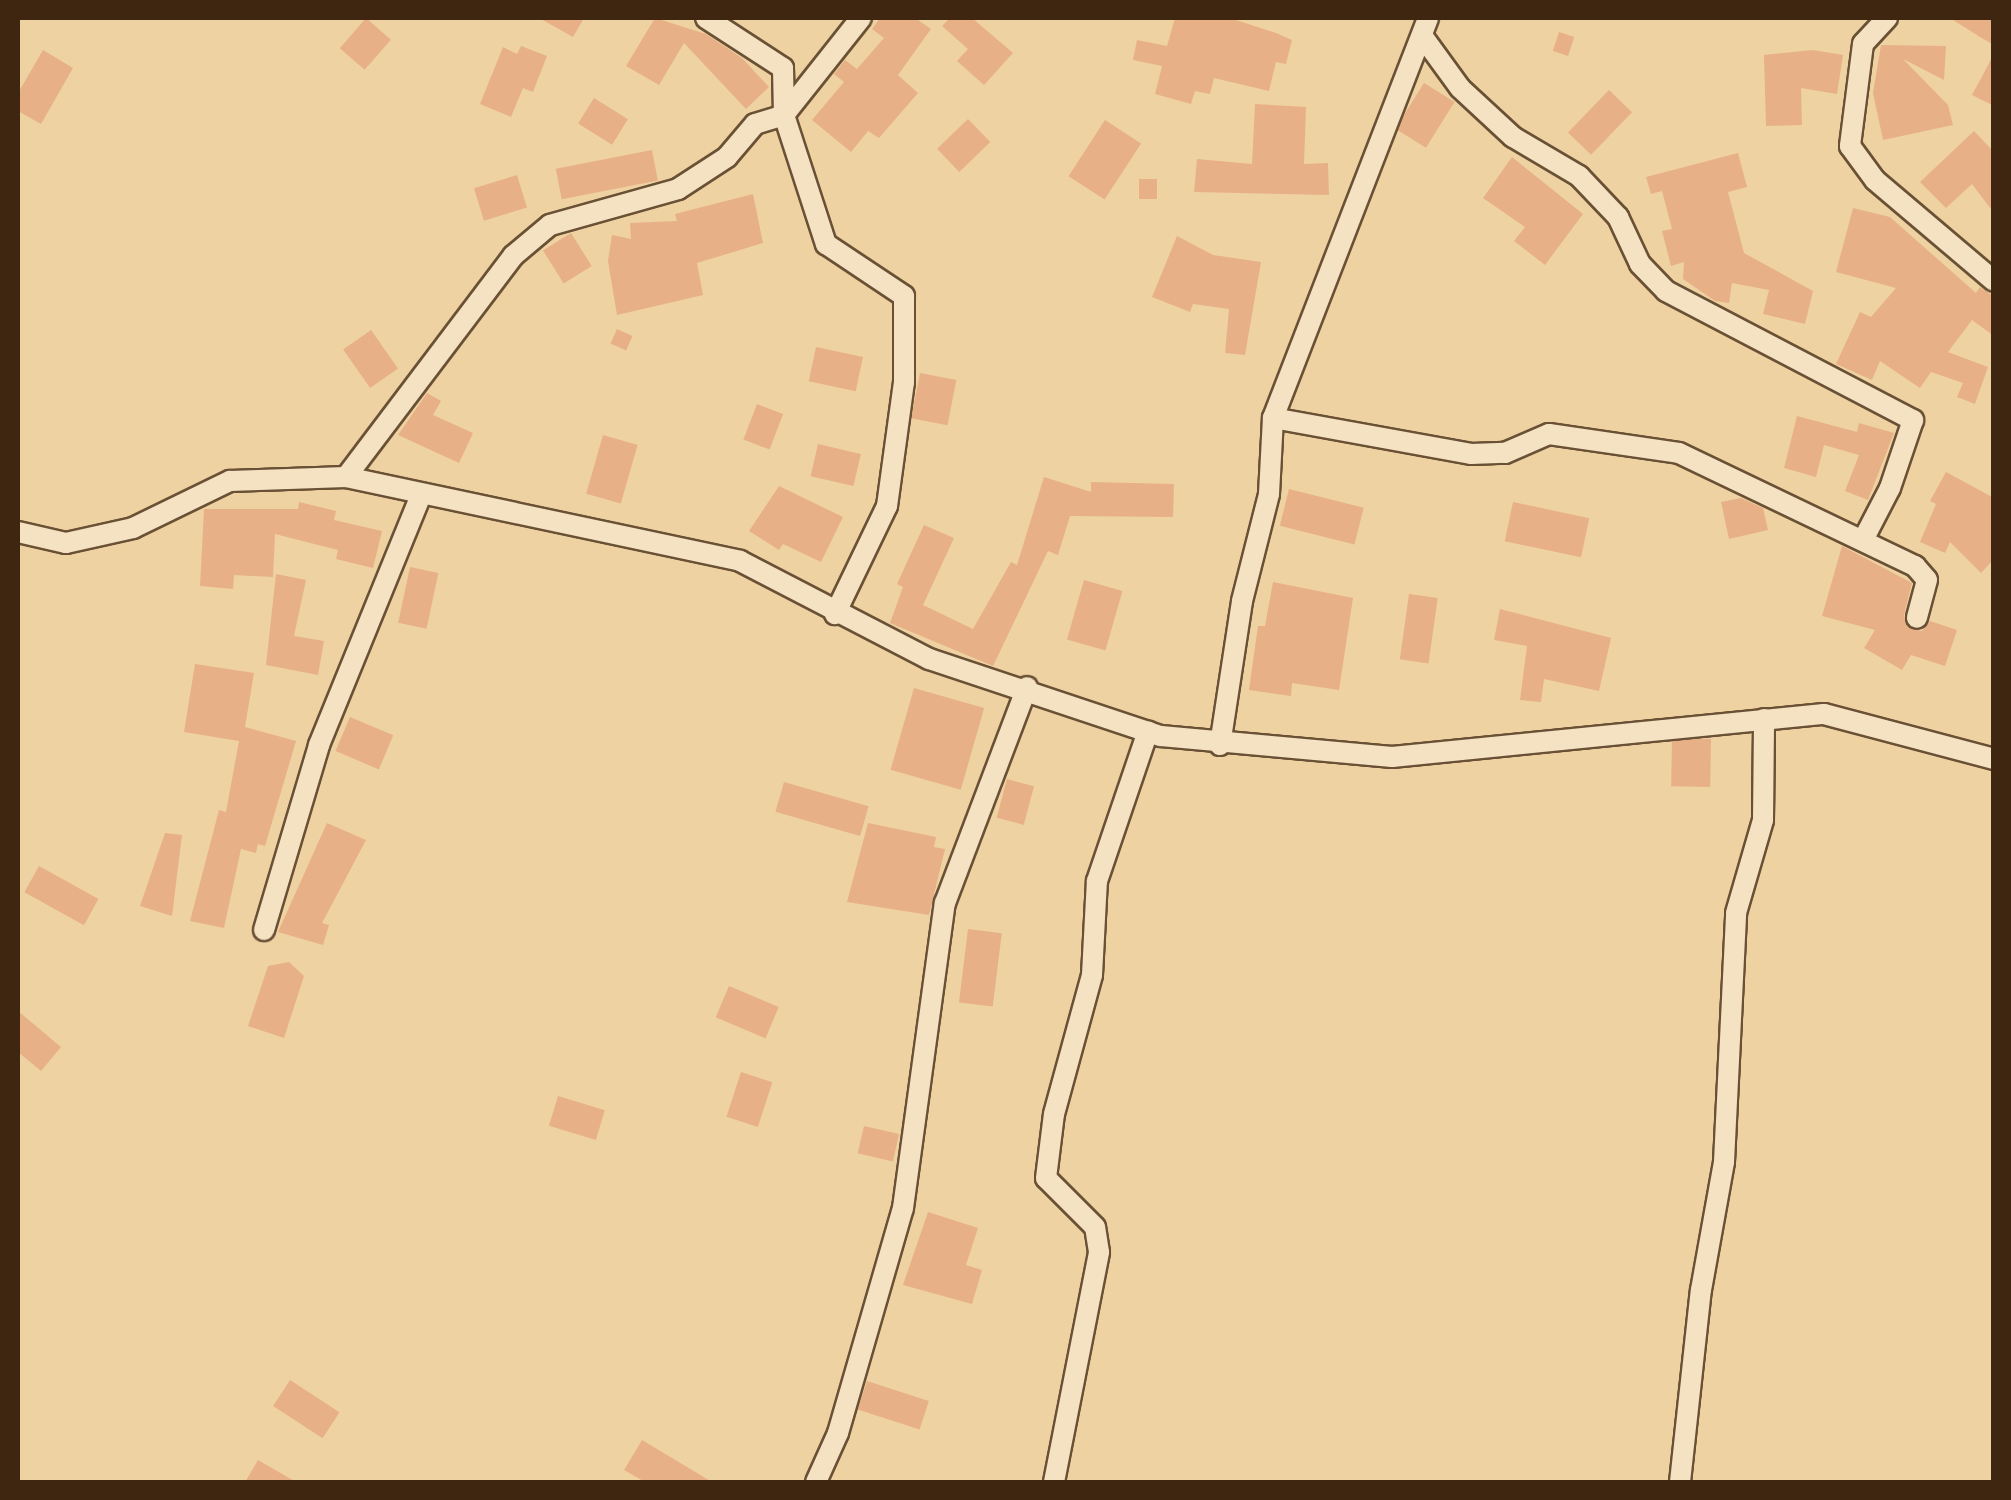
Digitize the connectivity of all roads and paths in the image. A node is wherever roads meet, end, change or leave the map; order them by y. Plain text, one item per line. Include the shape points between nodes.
1 (706, 18) edge
2 (861, 18) edge
3 (1887, 18) edge
4 (1425, 27) edge
5 (784, 115) junction
6 (1994, 281) edge
7 (1273, 418) junction
8 (346, 477) junction
9 (420, 498) junction
10 (18, 532) edge
11 (1863, 540) junction
12 (835, 614) junction
13 (1916, 618) dead end
14 (1027, 687) junction
15 (1764, 719) junction
16 (1148, 731) junction
17 (1220, 744) junction
18 (1994, 759) edge
19 (264, 930) dead end
20 (816, 1482) edge
21 (1054, 1482) edge
22 (1680, 1482) edge

1 - 5 street via 783,68
2 - 5 street
3 - 6 street via 1863,44 1850,146 1876,180
4 - 7 street
4 - 11 street via 1460,88 1513,138 1592,190 1666,291 1913,420
5 - 8 street via 756,124 728,157 678,189 550,225 513,256
5 - 12 street via 826,244 848,265 904,296 888,506
7 - 11 street via 1471,454 1506,453 1549,434 1680,453
7 - 17 street via 1269,494 1242,600
8 - 9 street
8 - 10 street via 230,481 133,528 66,543
9 - 12 street via 740,561
9 - 19 street via 319,745
11 - 13 street via 1915,566 1927,580
12 - 14 street via 930,660
14 - 16 street
14 - 20 street via 944,902 904,1208 838,1433
15 - 17 street via 1392,756
15 - 18 street via 1824,714
15 - 22 street via 1763,820 1736,913 1724,1162 1701,1290
16 - 17 street
16 - 21 street via 1096,881 1092,975 1054,1114 1046,1178 1095,1228 1099,1252

